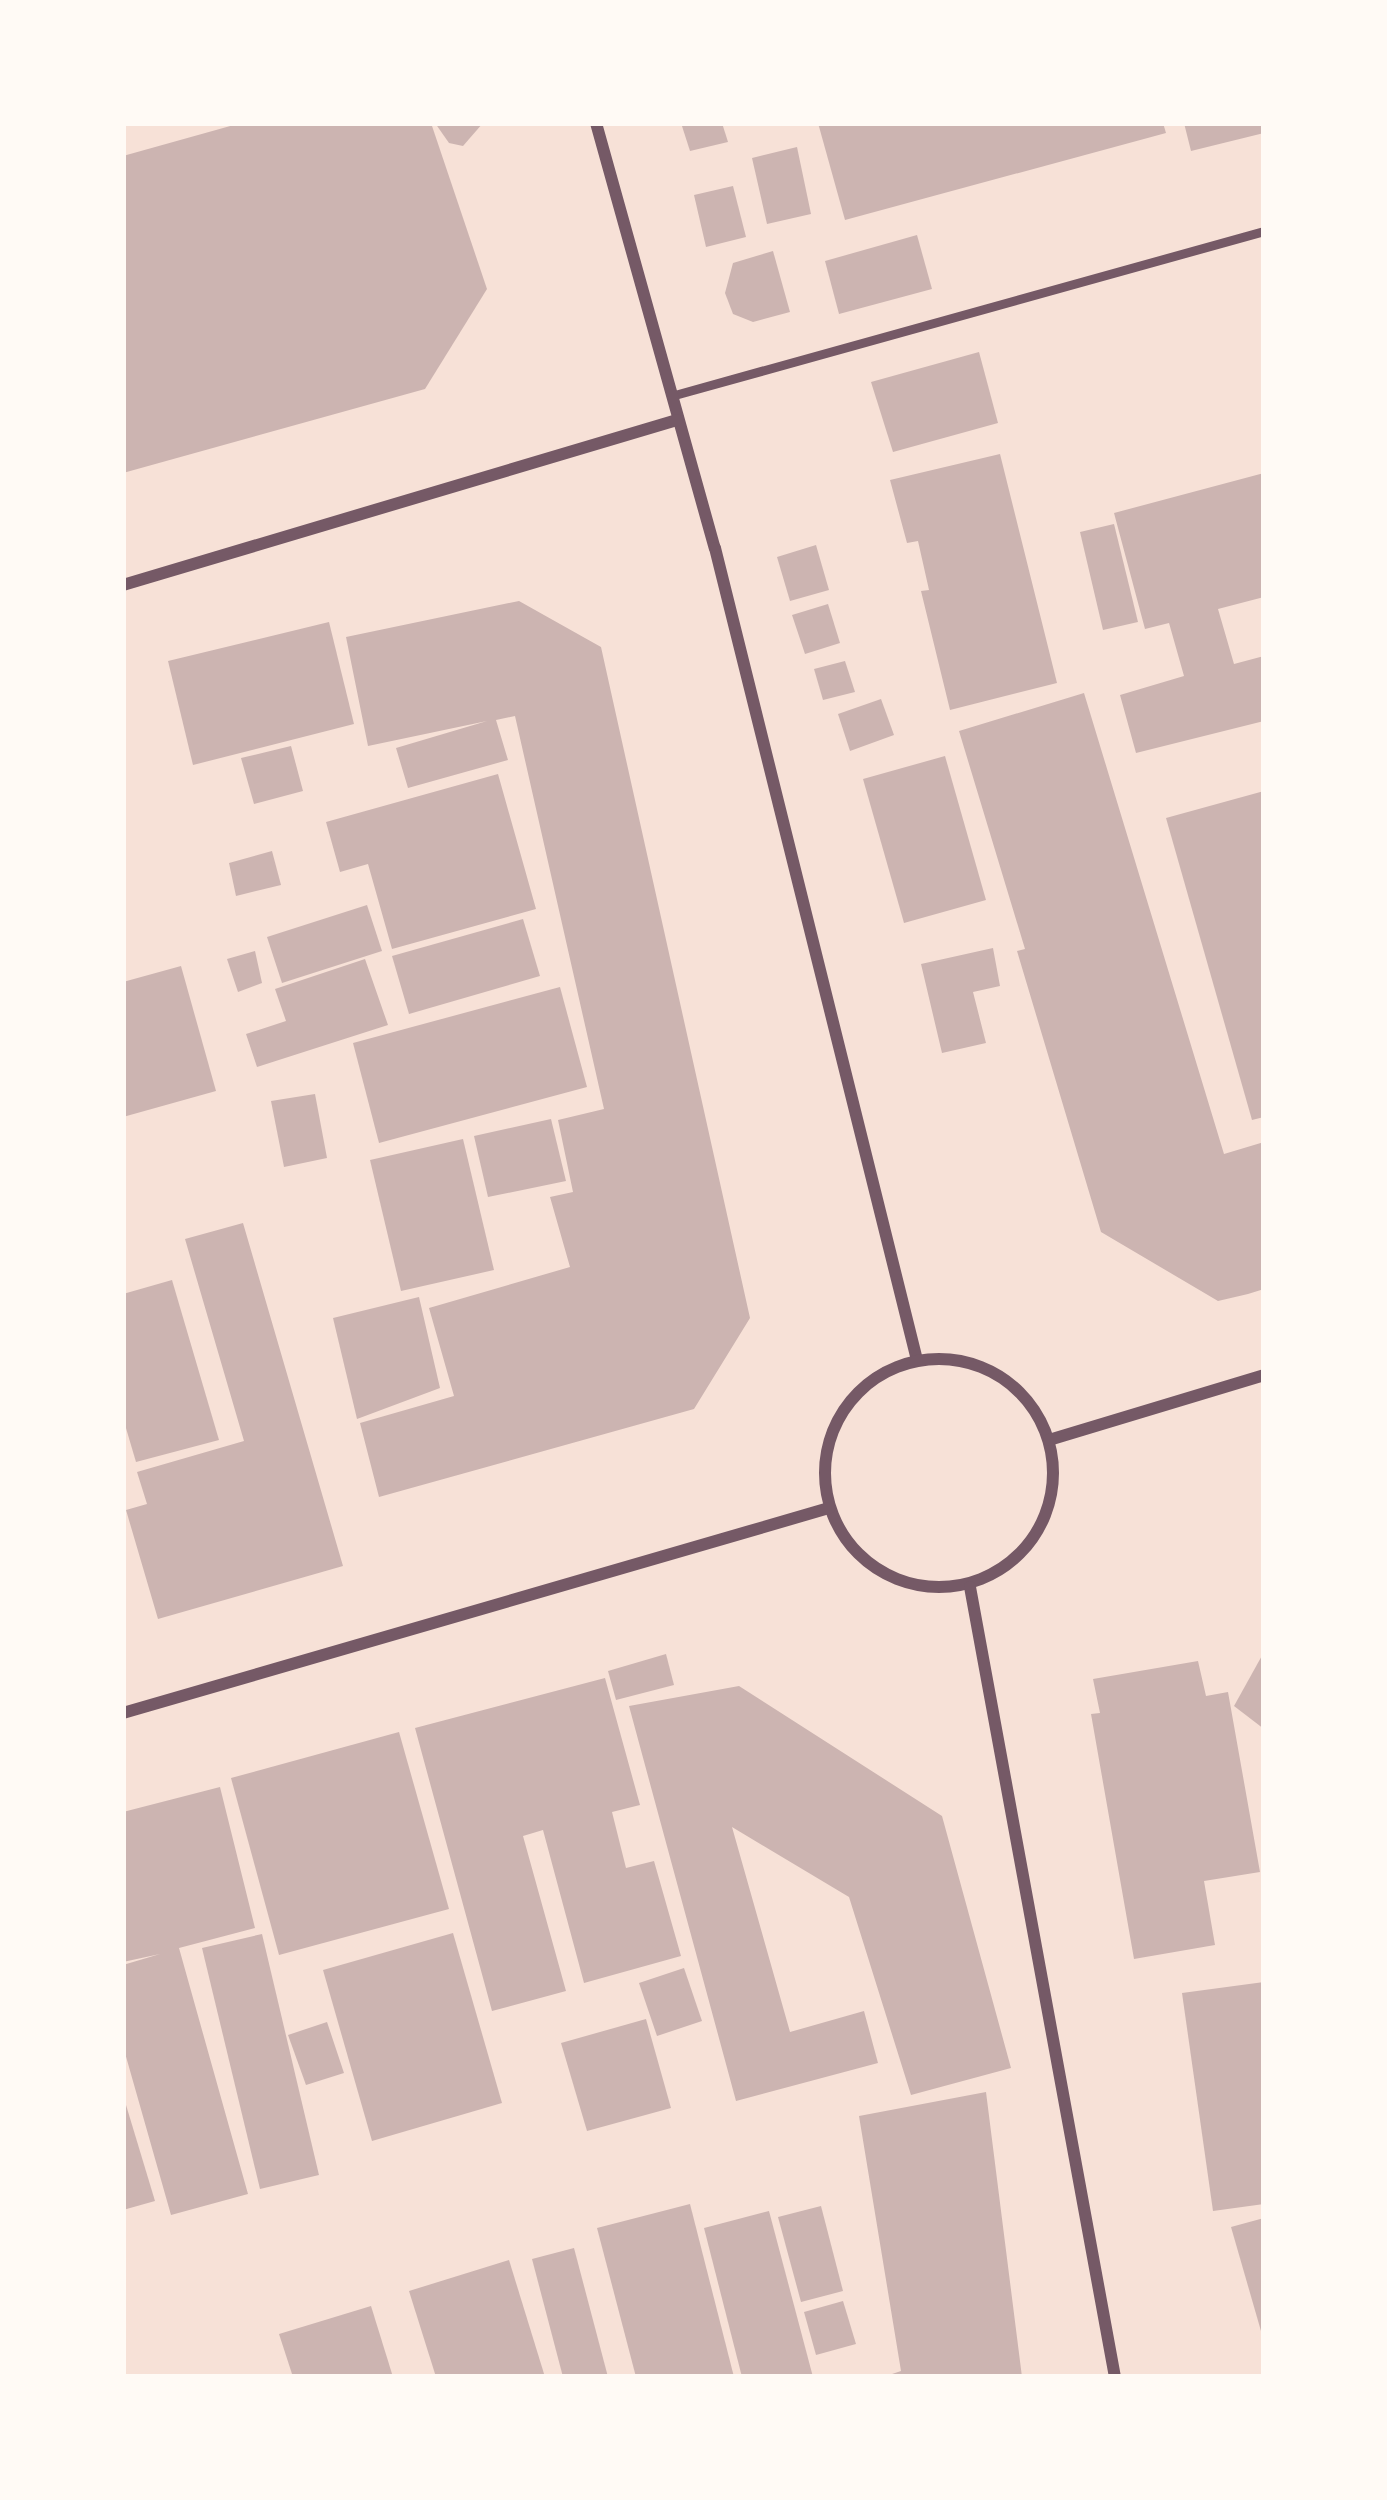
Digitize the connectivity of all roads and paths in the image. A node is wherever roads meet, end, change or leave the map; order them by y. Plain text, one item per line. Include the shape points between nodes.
1 (596, 123) edge
2 (1264, 231) edge
3 (671, 396) junction
4 (677, 420) junction
5 (123, 586) edge
6 (916, 1360) junction
7 (1264, 1375) edge
8 (1049, 1440) junction
9 (829, 1508) junction
10 (970, 1587) junction
11 (123, 1713) edge
12 (1115, 2377) edge

1 - 3 street
2 - 3 lane
3 - 4 street
4 - 5 street
4 - 6 street
6 - 8 street via 984,1368 1012,1385
6 - 9 street via 857,1392 838,1419 826,1448
7 - 8 street
8 - 10 street via 1055,1472 1036,1535
9 - 10 street via 843,1536 888,1575 921,1587
9 - 11 street
10 - 12 street

